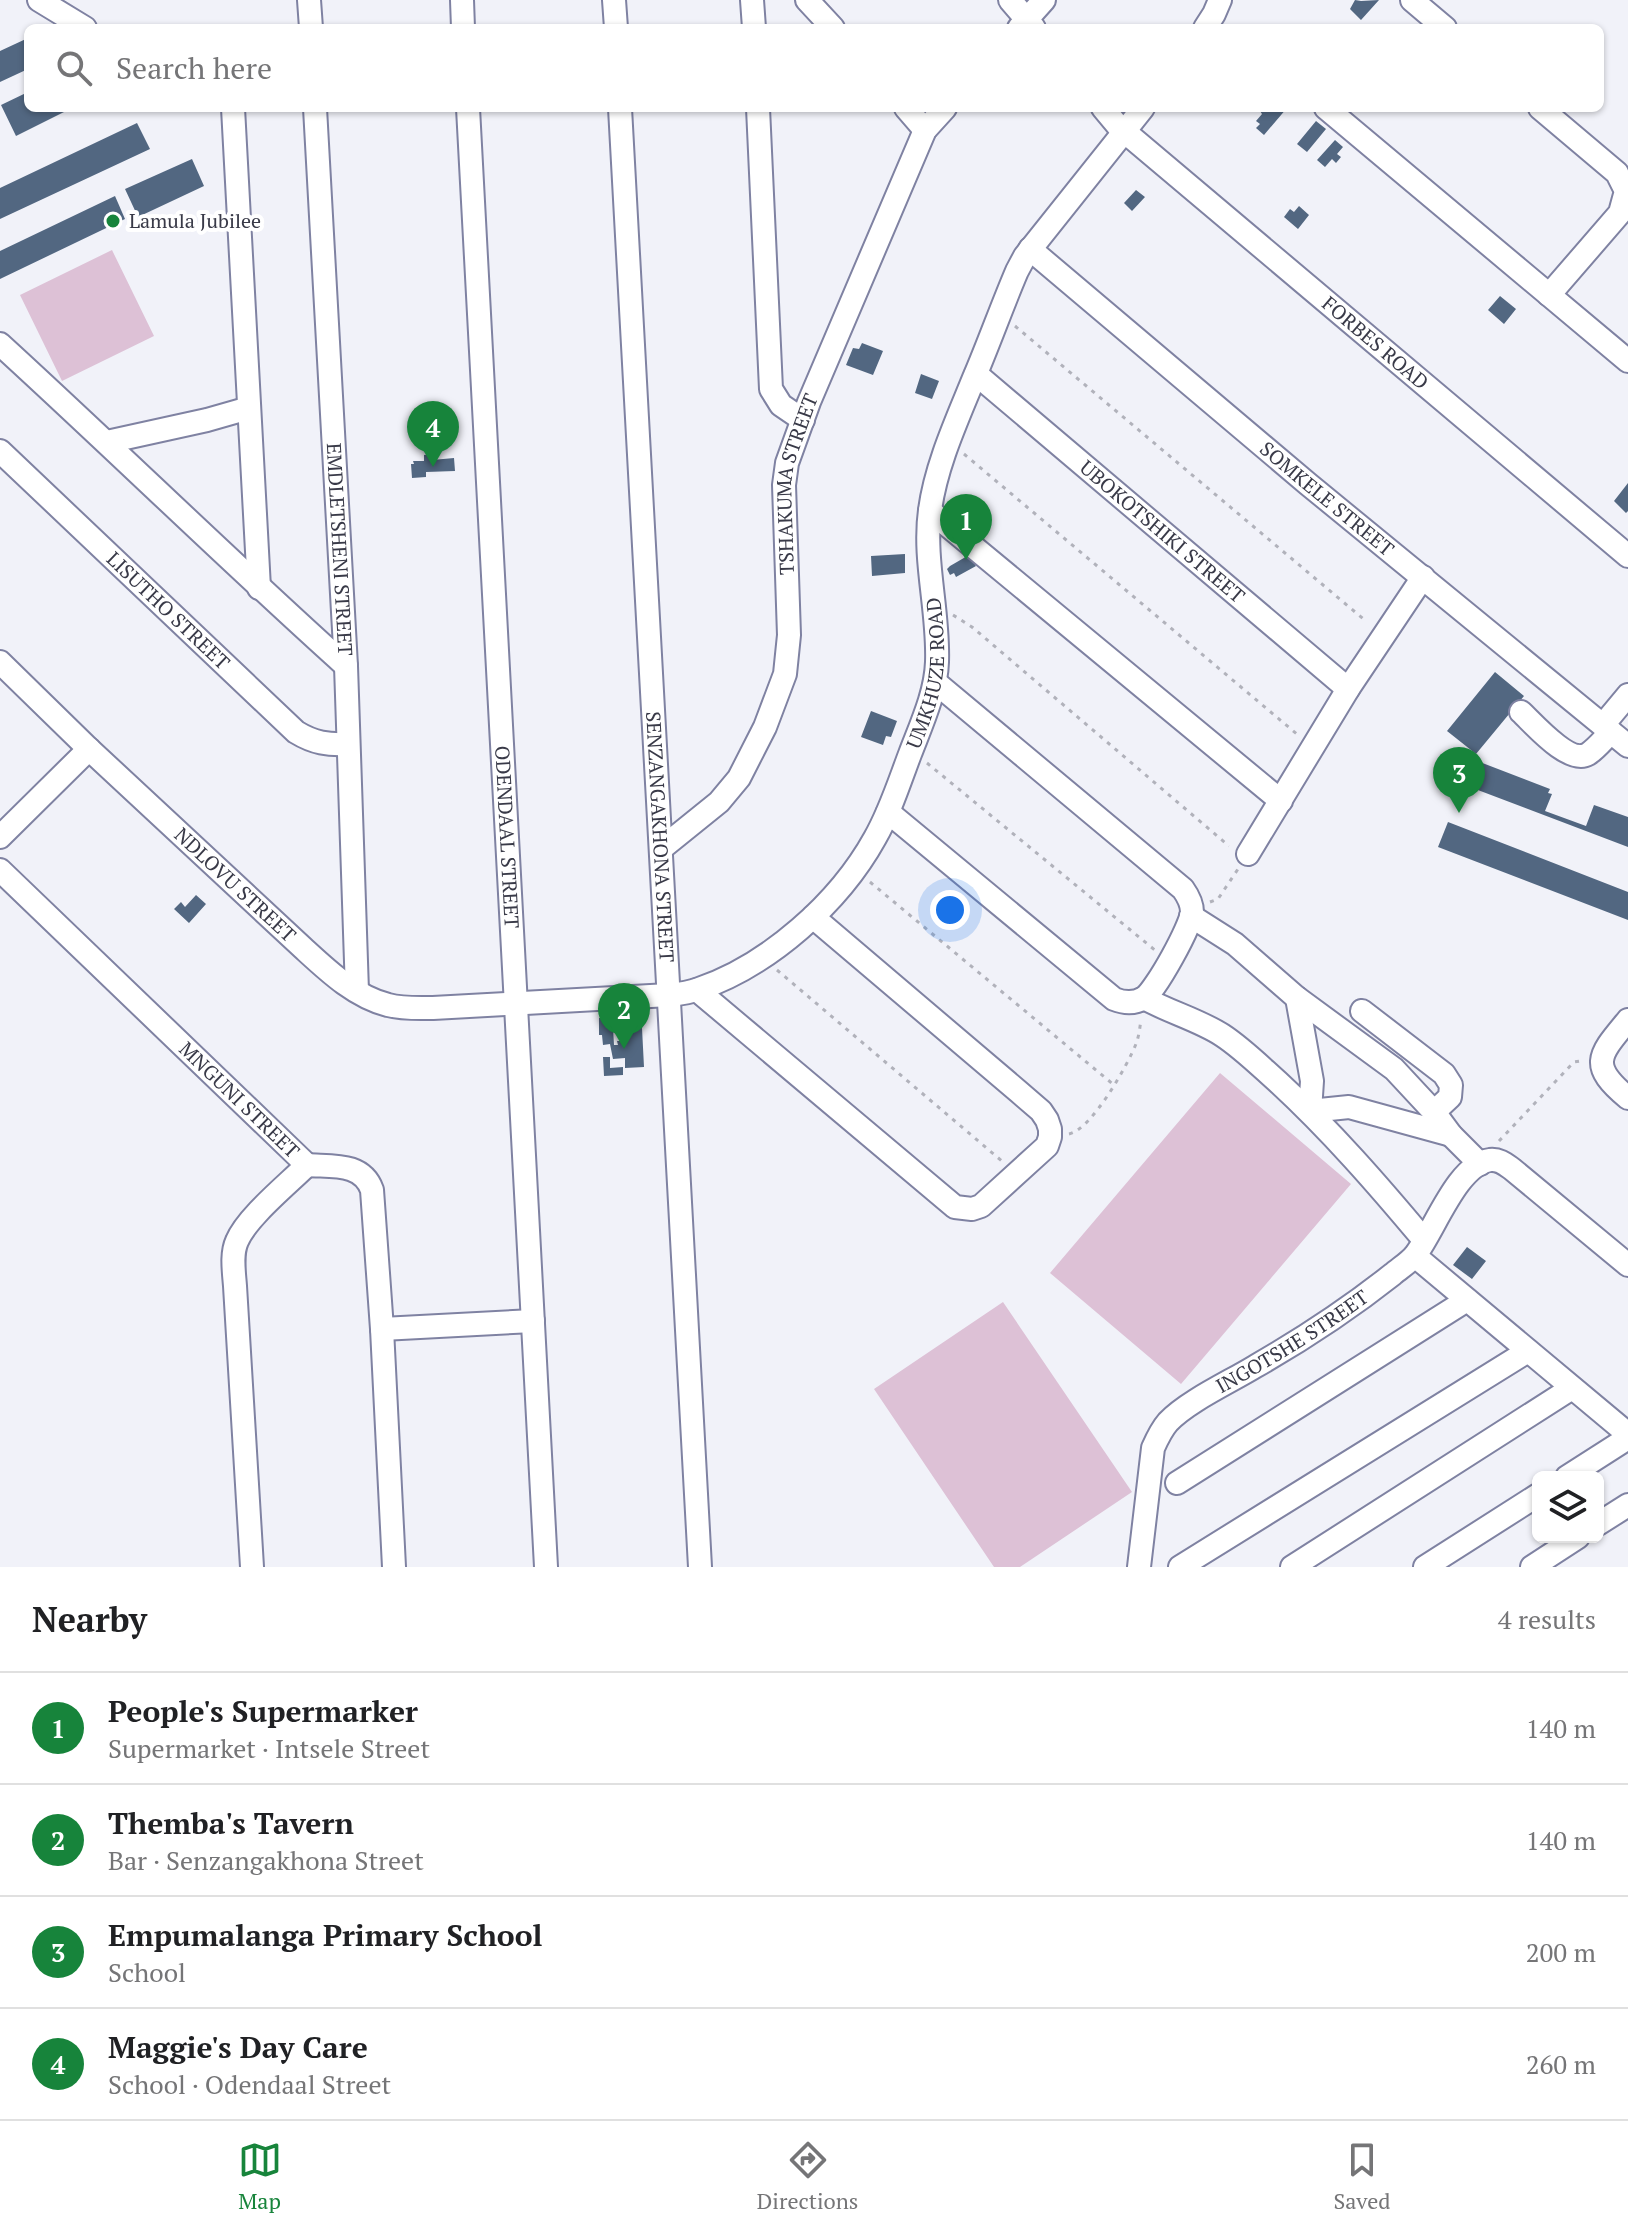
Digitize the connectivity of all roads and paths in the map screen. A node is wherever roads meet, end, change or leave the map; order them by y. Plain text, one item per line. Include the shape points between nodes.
1 (39, 0) edge
2 (309, 0) edge
3 (462, 0) edge
4 (614, 0) edge
5 (752, 0) edge
6 (807, 0) edge
7 (1010, 0) edge
8 (1044, 0) edge
9 (1412, 0) edge
10 (78, 24) edge
11 (311, 24) edge
12 (463, 24) edge
13 (616, 24) edge
14 (754, 24) edge
15 (829, 24) edge
16 (1026, 24) edge
17 (1028, 24) edge
18 (1440, 24) edge
19 (233, 112) edge
20 (315, 112) edge
21 (468, 112) edge
22 (620, 112) edge
23 (758, 112) edge
24 (909, 112) edge
25 (941, 112) edge
26 (1107, 112) edge
27 (1140, 112) edge
28 (1331, 112) edge
29 (1545, 112) edge
30 (925, 130) junction
31 (1124, 131) junction
32 (1030, 249) junction
33 (1549, 295) junction
34 (1000, 314) junction
35 (0, 344) edge
36 (1628, 361) edge
37 (976, 374) junction
38 (249, 408) junction
39 (803, 420) junction
40 (949, 441) junction
41 (107, 442) junction
42 (0, 451) edge
43 (930, 511) junction
44 (1628, 556) edge
45 (1423, 577) junction
46 (259, 588) junction
47 (933, 601) junction
48 (1384, 636) junction
49 (0, 662) edge
50 (346, 666) junction
51 (935, 682) junction
52 (1348, 689) junction
53 (1628, 695) edge
54 (1521, 712) dead end
55 (1614, 734) edge
56 (348, 744) junction
57 (1313, 748) junction
58 (89, 749) junction
59 (912, 750) junction
60 (1281, 801) junction
61 (888, 812) junction
62 (0, 837) edge
63 (662, 848) junction
64 (1246, 856) junction
65 (0, 870) edge
66 (855, 870) junction
67 (1191, 913) junction
68 (813, 917) junction
69 (762, 957) junction
70 (1169, 962) junction
71 (697, 990) junction
72 (357, 991) junction
73 (669, 995) junction
74 (1144, 998) junction
75 (1297, 998) junction
76 (515, 1005) junction
77 (1362, 1011) dead end
78 (1628, 1020) edge
79 (1601, 1060) junction
80 (1114, 1085) junction
81 (1628, 1098) edge
82 (1310, 1111) junction
83 (1434, 1112) junction
84 (1451, 1135) junction
85 (1050, 1137) junction
86 (1485, 1162) junction
87 (307, 1165) junction
88 (1017, 1174) junction
89 (1420, 1248) junction
90 (1628, 1265) edge
91 (1467, 1300) junction
92 (533, 1321) junction
93 (382, 1329) junction
94 (1528, 1351) junction
95 (1572, 1388) junction
96 (1628, 1436) edge
97 (1576, 1471) edge
98 (1177, 1483) dead end
99 (1532, 1499) edge
100 (1628, 1505) edge
101 (1604, 1520) edge
102 (1569, 1543) edge
103 (252, 1567) edge
104 (394, 1567) edge
105 (546, 1567) edge
106 (700, 1567) edge
107 (1139, 1567) edge
108 (1180, 1567) edge
109 (1292, 1567) edge
110 (1425, 1567) edge
111 (1532, 1567) edge

1 - 10 street
2 - 11 street
3 - 12 street
4 - 13 street
5 - 14 street
6 - 15 street
7 - 16 street
8 - 17 street
9 - 18 street
19 - 38 street
20 - 50 street, EMDLETSHENI STREET
21 - 76 street, ODENDAAL STREET
22 - 63 street, SENZANGAKHONA STREET
23 - 39 street via 771,389 781,405
24 - 30 street
25 - 30 street, TSHAKUMA STREET
26 - 31 street, FORBES ROAD
27 - 31 street, UMKHUZE ROAD
28 - 33 street
29 - 33 street via 1617,173 1626,191 1620,213
30 - 39 street, TSHAKUMA STREET
31 - 32 street, UMKHUZE ROAD
31 - 44 street, FORBES ROAD
32 - 34 street, UMKHUZE ROAD
32 - 45 street, SOMKELE STREET
33 - 36 street
34 - 37 street, UMKHUZE ROAD
34 - 48 path
35 - 41 street
37 - 40 street, UMKHUZE ROAD
37 - 52 street, UBOKOTSHIKI STREET
38 - 41 street
38 - 46 street
39 - 63 street, TSHAKUMA STREET via 784,485 789,635 785,674 739,778 719,802
40 - 43 street, UMKHUZE ROAD
40 - 57 path
41 - 46 street
42 - 56 street, LISUTHO STREET via 296,732 328,745
43 - 47 street, UMKHUZE ROAD
43 - 60 street
45 - 48 street
45 - 55 street, SOMKELE STREET
46 - 50 street
47 - 51 street, UMKHUZE ROAD
47 - 64 path via 972,627
48 - 52 street
49 - 58 street, NDLOVU STREET
50 - 56 street, EMDLETSHENI STREET
51 - 59 street, UMKHUZE ROAD
51 - 67 street via 1183,889
52 - 57 street
53 - 55 street
54 - 55 street via 1557,746 1579,757
56 - 72 street, EMDLETSHENI STREET
57 - 60 street
58 - 62 street
58 - 72 street, NDLOVU STREET via 303,948
59 - 61 street, UMKHUZE ROAD
59 - 70 path
60 - 64 street
61 - 66 street, UMKHUZE ROAD
61 - 74 street via 1114,999 1124,1003
63 - 73 street, SENZANGAKHONA STREET
64 - 67 path via 1218,899
65 - 87 street, MNGUNI STREET
66 - 68 street, UMKHUZE ROAD
66 - 80 path
67 - 70 street
67 - 75 street
68 - 69 street, UMKHUZE ROAD
68 - 85 street via 1041,1111
69 - 71 street, UMKHUZE ROAD
69 - 88 path
70 - 74 street
71 - 73 street, UMKHUZE ROAD
71 - 88 street via 955,1207 981,1206
72 - 76 street, NDLOVU STREET via 382,1004 407,1008
73 - 76 street, UMKHUZE ROAD
73 - 106 street, SENZANGAKHONA STREET
74 - 80 path via 1137,1041
74 - 82 street via 1221,1034
75 - 82 street via 1312,1081
75 - 83 street via 1394,1069
76 - 92 street, ODENDAAL STREET
77 - 83 street via 1444,1074 1450,1097
78 - 79 street
79 - 81 street via 1607,1077
79 - 86 path via 1574,1062
80 - 85 path via 1078,1132
82 - 84 street via 1349,1107
82 - 89 street via 1377,1183
83 - 84 street
84 - 86 street
85 - 88 street
86 - 89 street, INGOTSHE STREET via 1463,1177
86 - 90 street via 1500,1161 1512,1169
87 - 93 street via 345,1167 369,1182
87 - 103 street, MNGUNI STREET via 248,1223 234,1250
89 - 91 street
89 - 107 street, INGOTSHE STREET via 1374,1289 1168,1422 1153,1448
91 - 94 street
91 - 98 street
92 - 93 street
92 - 105 street, ODENDAAL STREET
93 - 104 street
94 - 95 street
94 - 108 street
95 - 96 street
95 - 109 street
96 - 97 street
99 - 110 street
100 - 101 street
102 - 111 street

